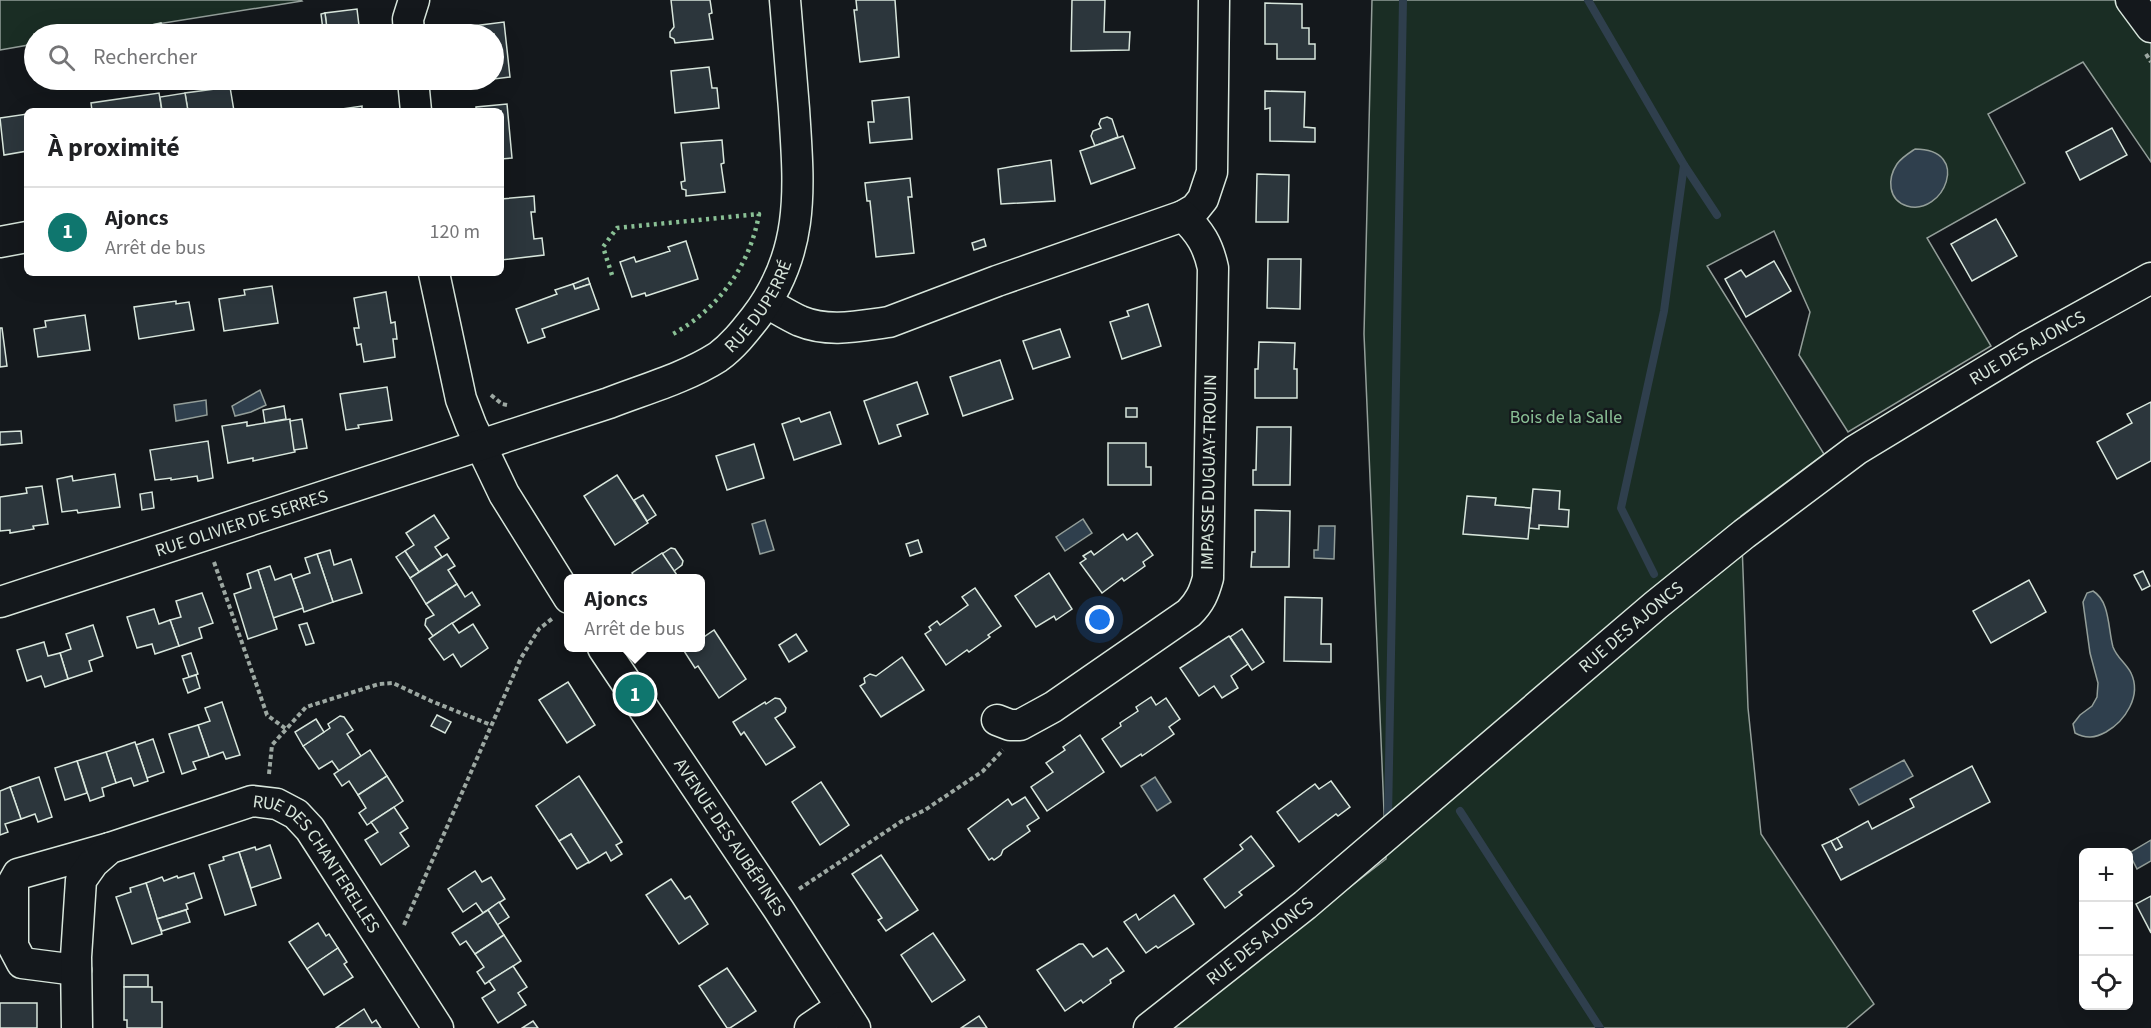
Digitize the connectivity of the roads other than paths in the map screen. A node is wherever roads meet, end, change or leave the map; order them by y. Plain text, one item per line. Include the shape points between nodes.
1 (414, 0) edge
2 (785, 0) edge
3 (1214, 0) edge
4 (2131, 0) edge
5 (408, 24) edge
6 (2151, 27) edge
7 (414, 90) edge
8 (416, 108) edge
9 (1183, 216) junction
10 (24, 238) edge
11 (0, 242) edge
12 (435, 276) edge
13 (2151, 278) edge
14 (767, 303) junction
15 (483, 446) junction
16 (564, 590) edge
17 (0, 602) edge
18 (606, 652) edge
19 (1009, 723) road end
20 (110, 848) junction
21 (76, 970) junction
22 (848, 1017) edge
23 (77, 1028) edge
24 (438, 1028) edge
25 (810, 1028) edge
26 (1149, 1028) edge

1 - 5 street
2 - 14 street, RUE DUPERRÉ via 799,174 798,206 790,252
3 - 9 street via 1212,172 1203,199
4 - 6 street
7 - 8 street
9 - 14 street via 889,322 825,328 800,321
9 - 19 street, IMPASSE DUGUAY-TROUIN via 1204,239 1213,268 1205,591 1189,614 1053,707
10 - 11 street
12 - 15 street via 461,399
13 - 26 street, RUE DES AJONCS via 2026,347 1856,450 1656,605 1305,905
14 - 15 street, RUE DUPERRÉ via 739,339 695,370
15 - 16 street via 504,494
15 - 17 street, RUE OLIVIER DE SERRES
18 - 22 street, AVENUE DES AUBÉPINES
20 - 21 street, RUE DES CHANTERELLES via 81,880
20 - 21 street, RUE DES CHANTERELLES via 18,874 13,883 13,946 22,963
20 - 24 street, RUE DES CHANTERELLES via 252,801 277,804 296,814 310,829
21 - 23 street, RUE DES CHANTERELLES
22 - 25 street

